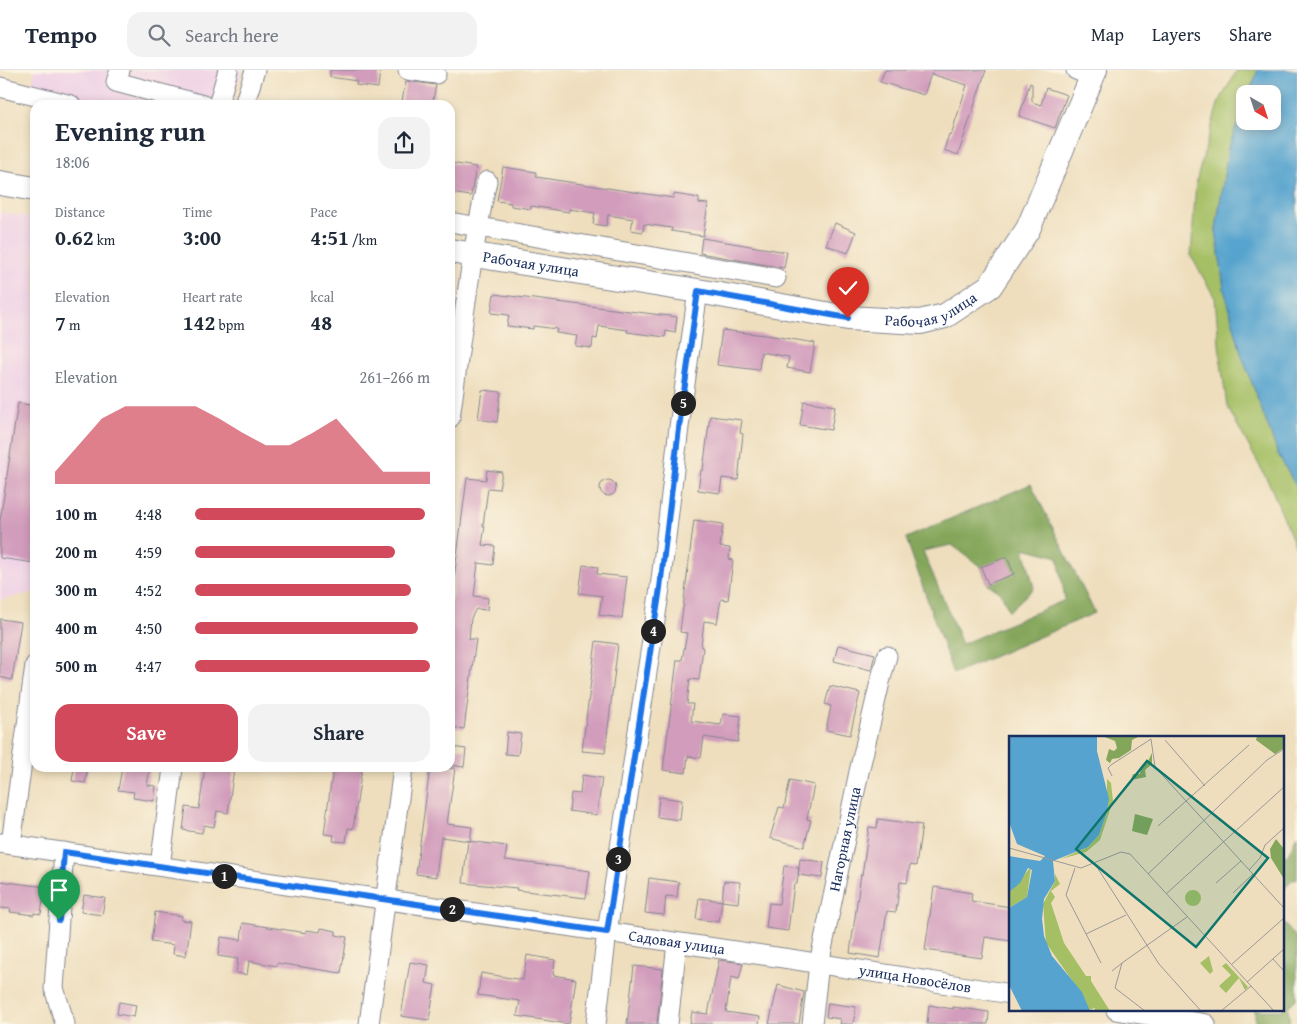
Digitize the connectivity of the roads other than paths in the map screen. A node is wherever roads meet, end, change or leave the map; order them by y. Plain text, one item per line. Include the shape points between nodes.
1 (120, 70) edge
2 (228, 70) edge
3 (255, 70) edge
4 (408, 70) edge
5 (1087, 72) edge
6 (436, 74) dead end
7 (0, 87) edge
8 (51, 100) edge
9 (185, 100) edge
10 (219, 100) edge
11 (246, 100) edge
12 (487, 181) dead end
13 (0, 183) edge
14 (30, 188) edge
15 (455, 223) edge
16 (477, 226) junction
17 (461, 253) edge
18 (776, 278) dead end
19 (698, 291) junction
20 (455, 347) edge
21 (887, 656) dead end
22 (30, 695) edge
23 (172, 772) edge
24 (402, 772) edge
25 (5, 844) edge
26 (64, 852) junction
27 (160, 866) junction
28 (385, 899) junction
29 (607, 932) junction
30 (677, 942) junction
31 (819, 964) junction
32 (1009, 994) edge
33 (1129, 1012) edge
34 (66, 1024) edge
35 (369, 1024) edge
36 (596, 1024) edge
37 (668, 1024) edge
38 (812, 1024) edge
39 (1206, 1024) edge

1 - 9 street via 116,82
2 - 10 street
3 - 11 street
4 - 6 street
5 - 19 main road, Рабочая улица via 1028,229 990,286 945,316 920,322 848,318
7 - 8 street
12 - 16 street
13 - 14 main road
15 - 16 street
16 - 17 street
16 - 18 street
17 - 19 main road, Рабочая улица
17 - 20 street
19 - 29 street via 660,588
21 - 31 street, Нагорная улица
22 - 25 street
23 - 27 street
24 - 28 street
25 - 26 street, Садовая улица
26 - 27 street, Садовая улица
26 - 34 street via 54,988
27 - 28 street, Садовая улица
28 - 29 street, Садовая улица
28 - 35 street
29 - 30 street, Садовая улица
29 - 36 street
30 - 31 street, Садовая улица
30 - 37 street
31 - 32 street, улица Новосёлов
31 - 38 street, Нагорная улица
33 - 39 street

